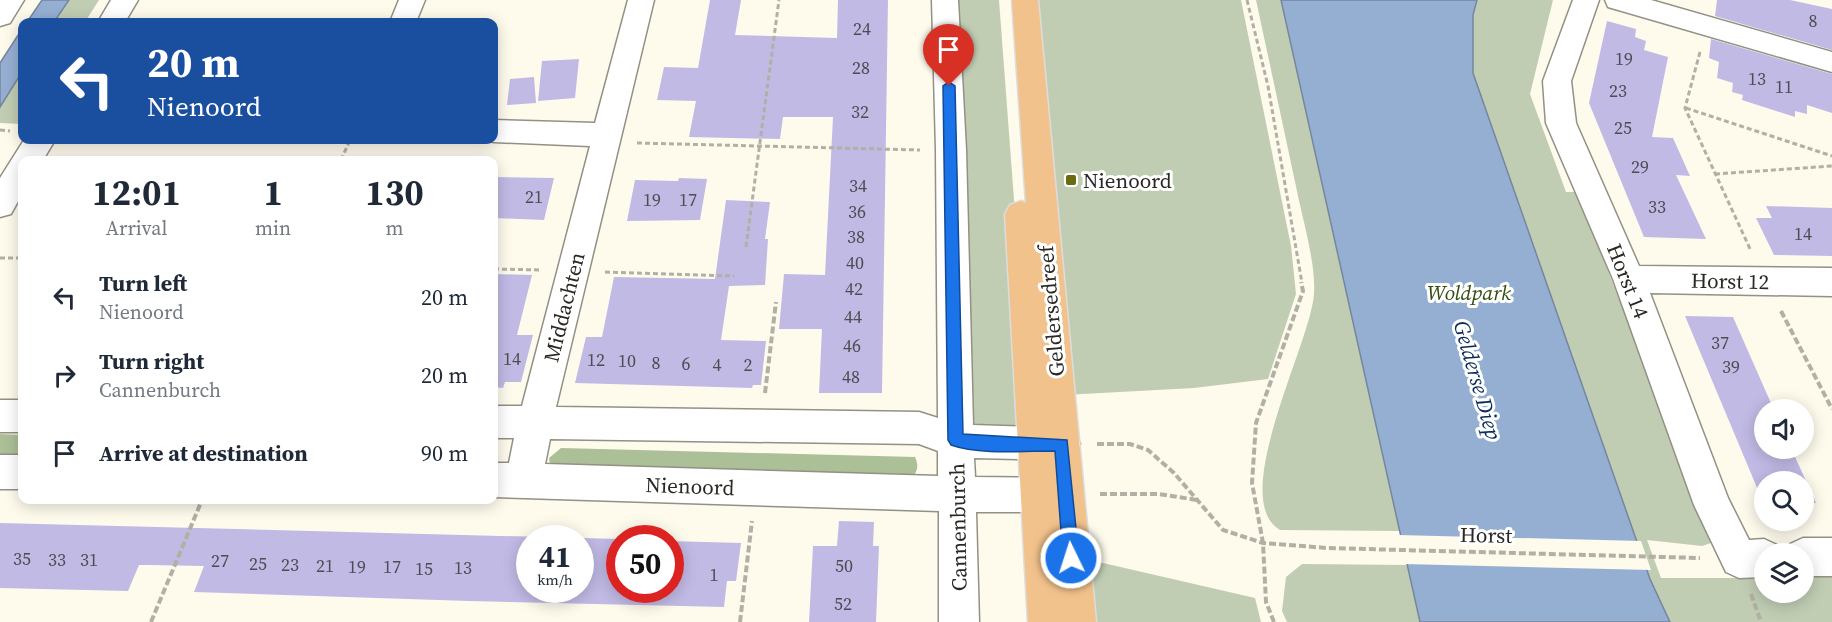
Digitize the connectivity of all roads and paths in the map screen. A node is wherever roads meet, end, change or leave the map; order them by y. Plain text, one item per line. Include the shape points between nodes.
1 (11, 0) edge
2 (124, 0) edge
3 (412, 0) edge
4 (641, 0) edge
5 (779, 0) edge
6 (945, 0) edge
7 (1006, 0) edge
8 (1026, 0) edge
9 (1247, 0) edge
10 (1586, 0) edge
11 (1618, 0) edge
12 (0, 16) edge
13 (113, 18) edge
14 (405, 18) edge
15 (1707, 26) junction
16 (1832, 62) edge
17 (1685, 108) junction
18 (498, 131) edge
19 (606, 138) junction
20 (758, 146) junction
21 (951, 150) junction
22 (1832, 156) edge
23 (1832, 166) edge
24 (1715, 174) junction
25 (18, 175) edge
26 (0, 205) edge
27 (746, 247) dead end
28 (0, 258) edge
29 (18, 258) edge
30 (498, 269) edge
31 (573, 271) junction
32 (734, 276) dead end
33 (1629, 279) junction
34 (1765, 281) junction
35 (1832, 282) edge
36 (776, 302) dead end
37 (1832, 409) edge
38 (0, 416) edge
39 (18, 416) edge
40 (498, 422) edge
41 (535, 422) junction
42 (761, 427) junction
43 (956, 440) junction
44 (1049, 444) junction
45 (0, 472) edge
46 (18, 472) edge
47 (509, 480) edge
48 (757, 488) junction
49 (959, 494) junction
50 (1053, 495) junction
51 (1198, 501) junction
52 (200, 504) edge
53 (1263, 543) junction
54 (1814, 557) edge
55 (1832, 557) edge
56 (1737, 558) edge
57 (151, 622) edge
58 (740, 622) edge
59 (959, 622) edge
60 (1048, 622) edge
61 (1076, 622) edge
62 (1274, 622) edge

1 - 12 street
2 - 13 street
3 - 14 street
4 - 19 street, Middachten
5 - 20 path
6 - 21 street, Cannenburch
7 - 44 main road, Geldersedreef
8 - 44 main road, Geldersedreef
9 - 53 path via 1268,86 1303,291 1256,423 1252,483
10 - 33 street, Horst 14 via 1557,81 1561,123
11 - 15 street
15 - 16 street
15 - 17 path
17 - 22 path
17 - 24 path
18 - 19 street
19 - 20 path
19 - 31 street, Middachten
20 - 21 path
20 - 27 path
21 - 43 street, Cannenburch
23 - 24 path
24 - 34 path
25 - 26 street
28 - 29 path
30 - 31 path
31 - 32 path
31 - 41 street, Middachten
33 - 34 street, Horst 12
33 - 56 street, Horst 14 via 1712,505
34 - 35 street, Horst 12
34 - 37 path
36 - 42 path
38 - 39 street
40 - 41 street
41 - 42 street
41 - 47 street, Middachten
42 - 43 street via 919,428
43 - 44 street
43 - 49 street, Cannenburch
44 - 50 main road, Geldersedreef
44 - 51 path, Horst via 1130,444 1148,450
45 - 46 street
47 - 48 street, Nienoord
48 - 49 street, Nienoord
48 - 58 path
49 - 50 street, Nienoord
49 - 59 street, Cannenburch
50 - 51 path via 1159,494
50 - 60 main road, Geldersedreef
50 - 61 main road, Geldersedreef
51 - 53 path, Horst via 1223,530
52 - 57 path
53 - 56 path, Horst
53 - 62 path via 1266,602
54 - 55 street

